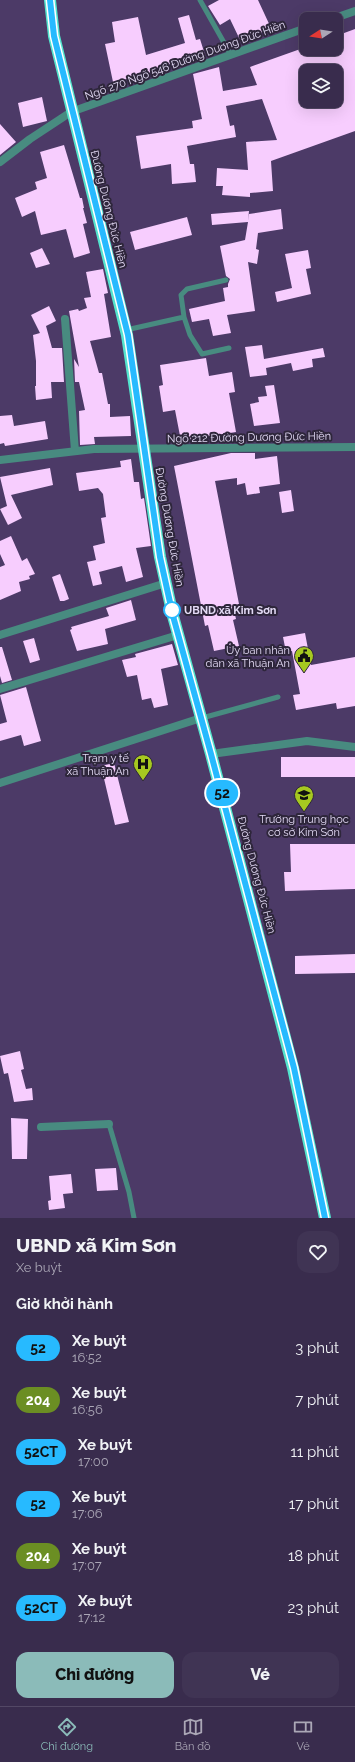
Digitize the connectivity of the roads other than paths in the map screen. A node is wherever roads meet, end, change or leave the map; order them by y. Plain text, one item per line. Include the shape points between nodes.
1 (50, 0) edge
2 (200, 0) edge
3 (355, 11) edge
4 (343, 15) edge
5 (299, 31) edge
6 (231, 55) junction
7 (71, 112) junction
8 (0, 162) edge
9 (226, 280) dead end
10 (184, 317) junction
11 (65, 319) dead end
12 (126, 330) junction
13 (228, 348) dead end
14 (355, 447) edge
15 (144, 450) junction
16 (76, 451) junction
17 (0, 460) edge
18 (166, 583) junction
19 (0, 635) edge
20 (178, 636) junction
21 (0, 690) edge
22 (278, 697) dead end
23 (201, 718) junction
24 (355, 747) edge
25 (211, 754) junction
26 (0, 783) edge
27 (109, 1124) joint
28 (41, 1127) dead end
29 (134, 1218) edge
30 (325, 1218) edge

1 - 7 highway, Đường Dương Đức Hiền via 54,36
2 - 6 lane
3 - 4 street
5 - 6 street, Ngõ 270 Ngõ 546 Đường Dương Đức Hiền
6 - 7 street, Ngõ 270 Ngõ 546 Đường Dương Đức Hiền
7 - 8 street, Ngõ 270 Ngõ 546 Đường Dương Đức Hiền
7 - 12 highway, Đường Dương Đức Hiền
9 - 10 lane via 187,289 181,295
10 - 12 lane
10 - 13 lane via 190,335 202,354
11 - 16 street
12 - 15 highway, Đường Dương Đức Hiền
14 - 15 street, Ngõ 212 Đường Dương Đức Hiền
15 - 16 street, Ngõ 212 Đường Dương Đức Hiền
15 - 18 highway, Đường Dương Đức Hiền
16 - 17 street, Ngõ 212 Đường Dương Đức Hiền
18 - 19 street
18 - 20 highway, Đường Dương Đức Hiền
20 - 21 street
20 - 23 highway, Đường Dương Đức Hiền
22 - 23 lane
23 - 25 highway, Đường Dương Đức Hiền
23 - 26 street
24 - 25 street via 307,741
25 - 30 highway, Đường Dương Đức Hiền via 294,1068
27 - 28 street
27 - 29 lane

